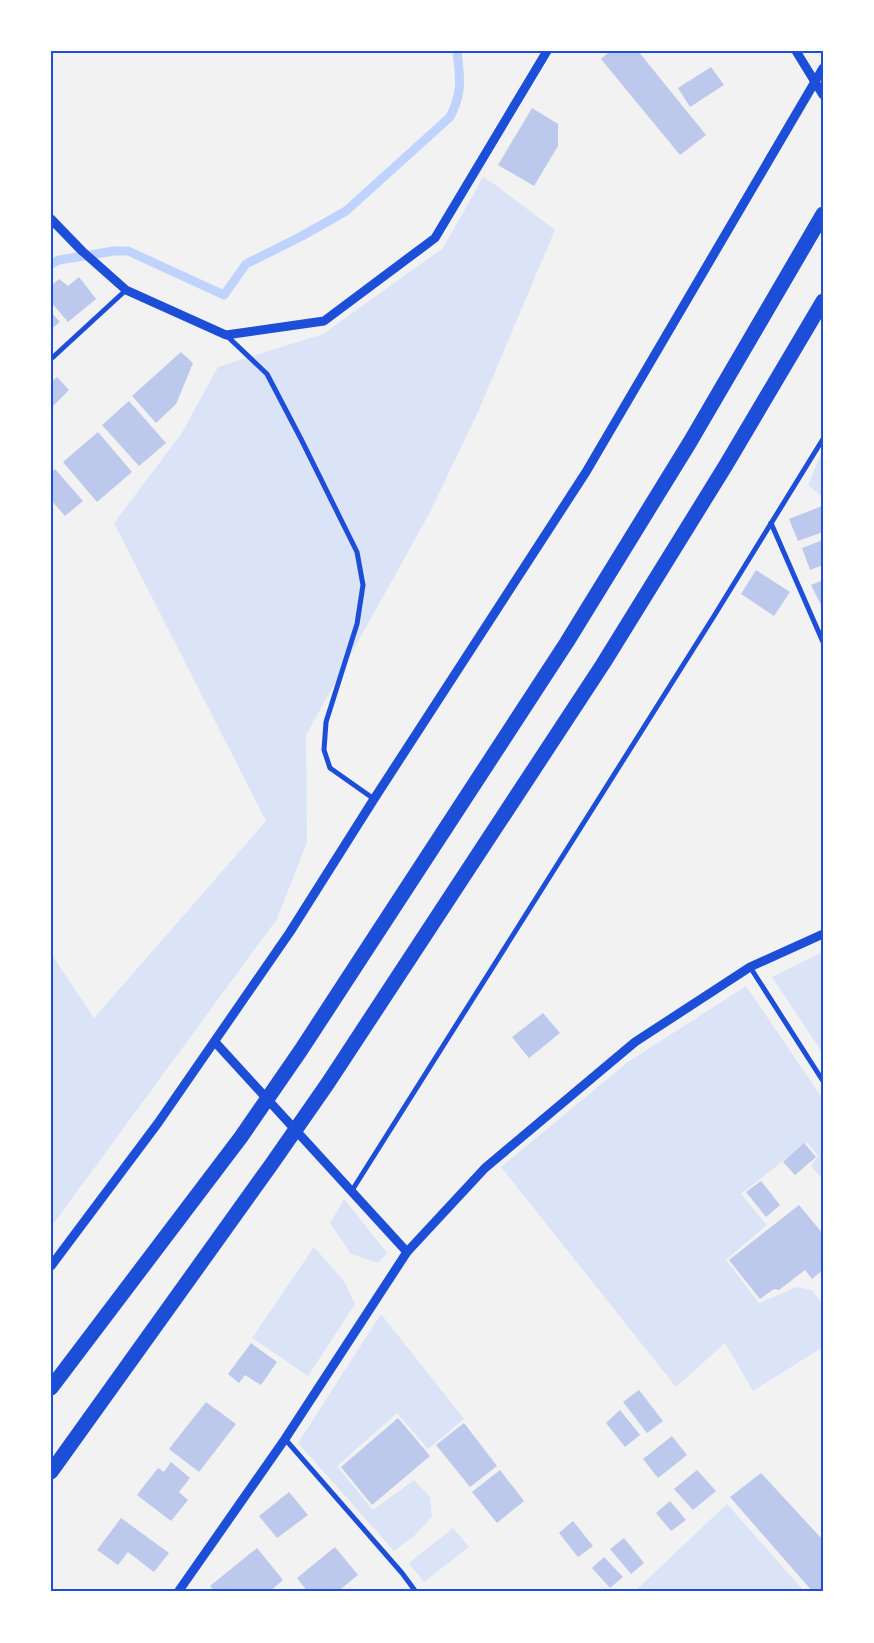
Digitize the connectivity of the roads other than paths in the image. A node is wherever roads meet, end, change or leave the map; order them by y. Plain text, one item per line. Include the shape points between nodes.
1 (547, 51) edge
2 (796, 51) edge
3 (823, 68) edge
4 (815, 83) junction
5 (823, 96) edge
6 (823, 214) edge
7 (51, 219) edge
8 (126, 290) junction
9 (823, 301) edge
10 (226, 335) junction
11 (51, 359) edge
12 (823, 439) edge
13 (771, 523) junction
14 (823, 642) edge
15 (374, 799) junction
16 (823, 934) edge
17 (750, 967) junction
18 (215, 1042) junction
19 (823, 1081) edge
20 (351, 1192) junction
21 (407, 1252) junction
22 (51, 1266) edge
23 (51, 1388) edge
24 (285, 1438) junction
25 (51, 1472) edge
26 (178, 1592) edge
27 (416, 1592) edge

1 - 10 street via 435,238 324,321
2 - 4 street
3 - 4 street
4 - 5 street
4 - 15 street via 586,472
6 - 23 highway via 690,442 567,642 301,1050 241,1137
7 - 8 street
8 - 10 street
8 - 11 street
9 - 25 highway via 603,664 328,1083
10 - 15 street via 266,374 357,552 363,585 358,614 326,722 324,750 330,768
12 - 13 street
13 - 14 street
13 - 20 street
15 - 18 street via 290,932
16 - 17 street
17 - 19 street
17 - 21 street via 635,1042 485,1168
18 - 20 street
18 - 22 street
20 - 21 street
21 - 24 street
24 - 26 street
24 - 27 street

